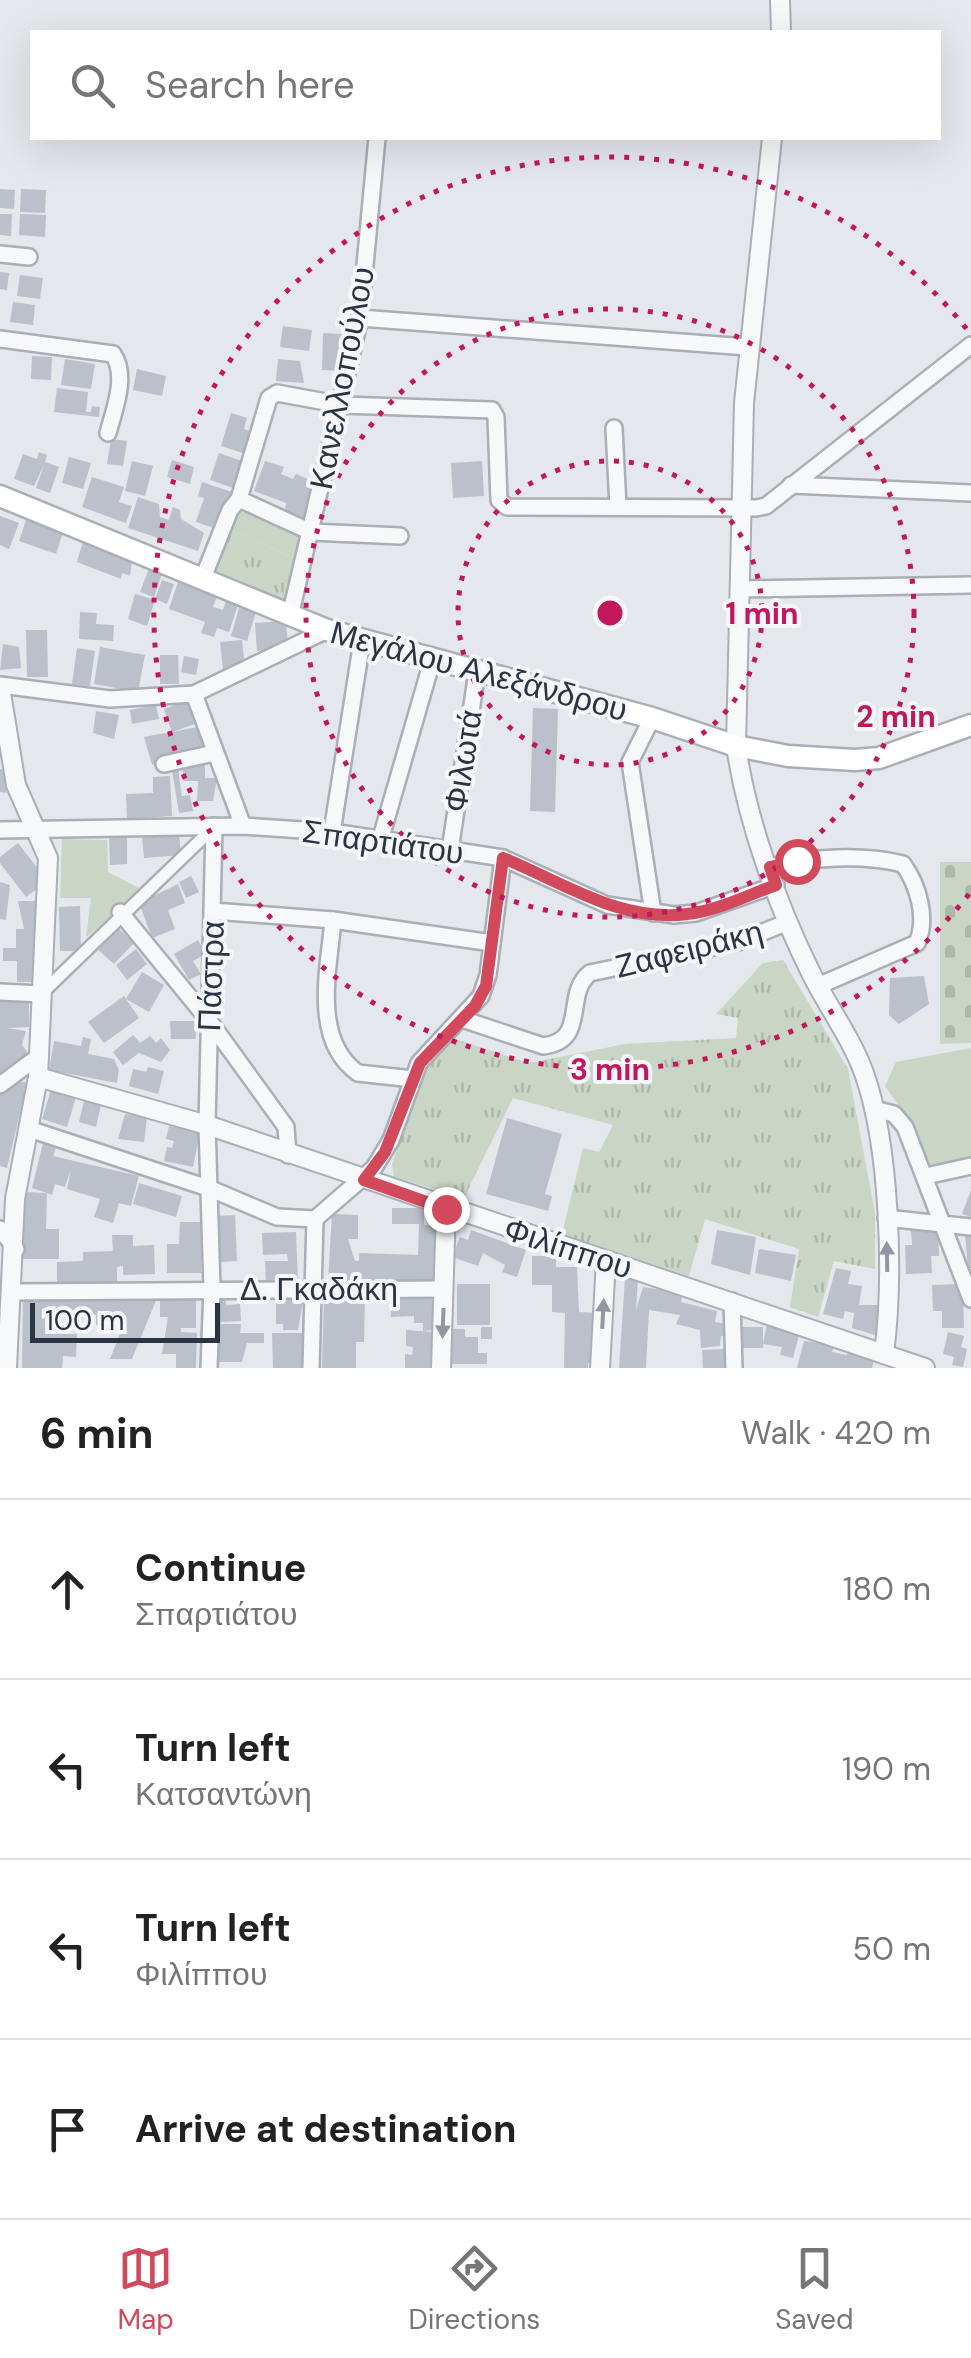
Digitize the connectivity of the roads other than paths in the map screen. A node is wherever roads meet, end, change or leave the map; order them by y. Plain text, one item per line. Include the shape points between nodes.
1 (780, 0) edge
2 (781, 30) edge
3 (376, 140) edge
4 (772, 140) edge
5 (0, 254) edge
6 (29, 257) dead end
7 (360, 318) junction
8 (0, 339) edge
9 (971, 345) edge
10 (747, 347) junction
11 (342, 405) junction
12 (614, 428) dead end
13 (108, 433) dead end
14 (791, 485) junction
15 (971, 493) edge
16 (0, 496) edge
17 (239, 499) junction
18 (618, 508) junction
19 (743, 508) junction
20 (312, 532) junction
21 (400, 536) dead end
22 (203, 578) junction
23 (971, 585) edge
24 (741, 589) junction
25 (290, 616) junction
26 (327, 630) junction
27 (362, 641) junction
28 (432, 661) junction
29 (477, 672) junction
30 (0, 686) edge
31 (194, 694) junction
32 (652, 718) junction
33 (971, 725) edge
34 (736, 746) junction
35 (214, 754) junction
36 (164, 764) dead end
37 (214, 826) junction
38 (243, 826) junction
39 (0, 830) edge
40 (35, 830) junction
41 (332, 832) junction
42 (380, 842) junction
43 (450, 850) junction
44 (503, 858) junction
45 (773, 876) junction
46 (213, 911) junction
47 (120, 912) junction
48 (653, 913) junction
49 (333, 920) junction
50 (788, 922) junction
51 (492, 944) junction
52 (818, 986) junction
53 (0, 992) edge
54 (41, 994) junction
55 (462, 1019) junction
56 (210, 1022) junction
57 (38, 1056) junction
58 (38, 1077) junction
59 (413, 1080) junction
60 (0, 1084) edge
61 (874, 1109) junction
62 (206, 1125) junction
63 (29, 1129) junction
64 (288, 1155) junction
65 (971, 1166) edge
66 (926, 1176) junction
67 (364, 1180) junction
68 (211, 1189) junction
69 (446, 1209) junction
70 (315, 1218) junction
71 (886, 1218) junction
72 (946, 1224) junction
73 (971, 1227) edge
74 (0, 1229) edge
75 (16, 1249) junction
76 (606, 1260) junction
77 (212, 1288) junction
78 (314, 1289) junction
79 (444, 1289) junction
80 (14, 1292) junction
81 (971, 1299) edge
82 (732, 1301) junction
83 (884, 1361) edge
84 (7, 1368) edge
85 (209, 1368) edge
86 (311, 1368) edge
87 (441, 1368) edge
88 (600, 1368) edge
89 (734, 1368) edge
90 (925, 1368) edge

1 - 2 street
3 - 7 street, Κανελλοπούλου
4 - 10 street
5 - 6 street
7 - 10 street
7 - 11 street, Κανελλοπούλου
8 - 13 street via 113,354 118,393
9 - 14 street
10 - 19 street
11 - 17 street via 272,394
11 - 18 street via 488,409 496,417 504,506
11 - 20 street, Κανελλοπούλου
12 - 18 street
14 - 15 street
14 - 19 street via 766,506
16 - 22 main road, Μεγάλου Αλεξάνδρου
17 - 20 street
17 - 22 street
18 - 19 street
19 - 24 street
20 - 21 street
20 - 25 street, Κανελλοπούλου
22 - 25 main road, Μεγάλου Αλεξάνδρου
23 - 24 street
24 - 34 street
25 - 26 main road, Μεγάλου Αλεξάνδρου
26 - 27 main road, Μεγάλου Αλεξάνδρου
26 - 31 street
27 - 28 main road, Μεγάλου Αλεξάνδρου
27 - 41 street
28 - 29 main road, Μεγάλου Αλεξάνδρου
28 - 42 street
29 - 32 main road, Μεγάλου Αλεξάνδρου
29 - 43 street, Φιλωτά
30 - 31 street via 110,699
30 - 40 street via 16,785
31 - 35 street
32 - 34 main road, Μεγάλου Αλεξάνδρου
32 - 48 street via 630,762
33 - 34 main road, Μεγάλου Αλεξάνδρου via 880,758 788,756
34 - 45 street
35 - 36 street
35 - 38 street
37 - 38 street, Σπαρτιάτου
37 - 40 street, Σπαρτιάτου
37 - 46 street, Πάστρα
37 - 47 street
38 - 41 street, Σπαρτιάτου
39 - 40 street, Σπαρτιάτου
40 - 54 street via 48,858
41 - 42 street, Σπαρτιάτου
42 - 43 street, Σπαρτιάτου
43 - 44 street, Σπαρτιάτου
44 - 48 street, Σπαρτιάτου via 608,905
44 - 51 street
45 - 48 street, Σπαρτιάτου via 696,913
45 - 50 street
45 - 52 street, Σπαρτιάτου via 808,860 881,860 903,864 912,878 920,908 917,943
46 - 49 street
46 - 56 street, Πάστρα
47 - 54 street
47 - 56 street
49 - 51 street
49 - 59 street via 327,1016 334,1046 358,1073
50 - 52 street
50 - 55 street, Ζαφειράκη via 738,942 590,973 581,981 572,1030 556,1044 543,1046
51 - 55 street via 486,986
52 - 61 street via 854,1048
53 - 54 street
54 - 57 street
55 - 59 street via 427,1052
56 - 62 street, Πάστρα
56 - 64 street via 286,1126
57 - 58 street
57 - 60 street
58 - 62 street, Φιλίππου
58 - 63 street
59 - 67 street via 385,1152
61 - 66 street via 900,1119
61 - 71 street
62 - 64 street, Φιλίππου
62 - 68 street, Πάστρα
63 - 68 street
63 - 75 street via 15,1199
64 - 67 street, Φιλίππου
65 - 66 street
66 - 72 street
67 - 69 street, Φιλίππου
67 - 70 street
68 - 70 street via 277,1217
68 - 77 street
69 - 76 street, Φιλίππου
69 - 79 street
70 - 78 street
71 - 72 street
83 -> 71 street
72 - 73 street
72 - 81 street
74 - 75 street
75 - 80 street
76 - 82 street, Φιλίππου
88 -> 76 street
77 - 78 street, Δ. Γκαδάκη
77 - 80 street, Δ. Γκαδάκη
77 - 85 street
78 - 79 street, Δ. Γκαδάκη
78 - 86 street
79 -> 87 street
80 - 84 street
82 - 83 street, Φιλίππου
82 - 89 street
83 - 90 street, Φιλίππου

